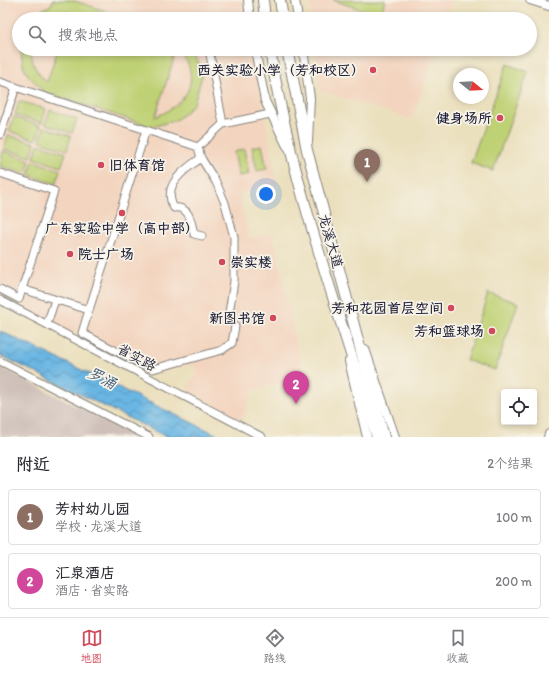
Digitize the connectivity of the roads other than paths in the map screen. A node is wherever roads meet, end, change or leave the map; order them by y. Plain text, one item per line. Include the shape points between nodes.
1 (248, 0) edge
2 (263, 0) edge
3 (280, 0) edge
4 (295, 0) edge
5 (530, 0) edge
6 (549, 6) edge
7 (249, 12) edge
8 (264, 12) edge
9 (282, 12) edge
10 (297, 12) edge
11 (210, 56) edge
12 (256, 56) edge
13 (271, 56) edge
14 (288, 56) edge
15 (304, 56) edge
16 (0, 82) edge
17 (16, 87) junction
18 (270, 114) junction
19 (223, 124) junction
20 (146, 130) junction
21 (0, 135) edge
22 (198, 147) junction
23 (307, 150) junction
24 (291, 153) junction
25 (201, 158) junction
26 (0, 173) edge
27 (202, 236) dead end
28 (0, 289) edge
29 (22, 289) junction
30 (0, 300) edge
31 (55, 300) junction
32 (89, 310) junction
33 (354, 320) junction
34 (47, 324) junction
35 (342, 327) junction
36 (0, 361) edge
37 (369, 399) junction
38 (149, 437) edge
39 (262, 437) edge
40 (367, 437) edge
41 (377, 437) edge
42 (384, 437) edge
43 (395, 437) edge

1 - 7 street
2 - 8 main road
3 - 9 main road
4 - 10 street
5 - 6 street
11 - 19 street
12 - 18 street via 265,102
13 - 24 main road, 龙溪大道
14 - 23 main road, 龙溪大道
15 - 23 street via 310,98
16 - 17 street
17 - 20 street
17 - 21 street
18 - 19 street
18 - 24 street
19 - 22 street
20 - 22 street
20 - 32 street
22 - 25 street
23 - 33 main road, 龙溪大道
24 - 35 main road, 龙溪大道
25 - 27 street via 178,175 170,194 174,208 184,210 189,215 194,234
25 - 32 street via 216,182 234,237 234,281 229,313 236,326 232,343 222,350 153,368 82,332
26 - 29 street via 54,191
28 - 29 street via 19,299
29 - 31 street
30 - 34 street, 省实路
31 - 32 street
31 - 34 street
33 - 37 main road, 龙溪大道
33 - 43 street via 380,388
34 - 39 street, 省实路
35 - 37 main road, 龙溪大道
35 - 40 street
36 - 38 street
37 - 41 main road, 龙溪大道
37 - 42 main road, 龙溪大道

